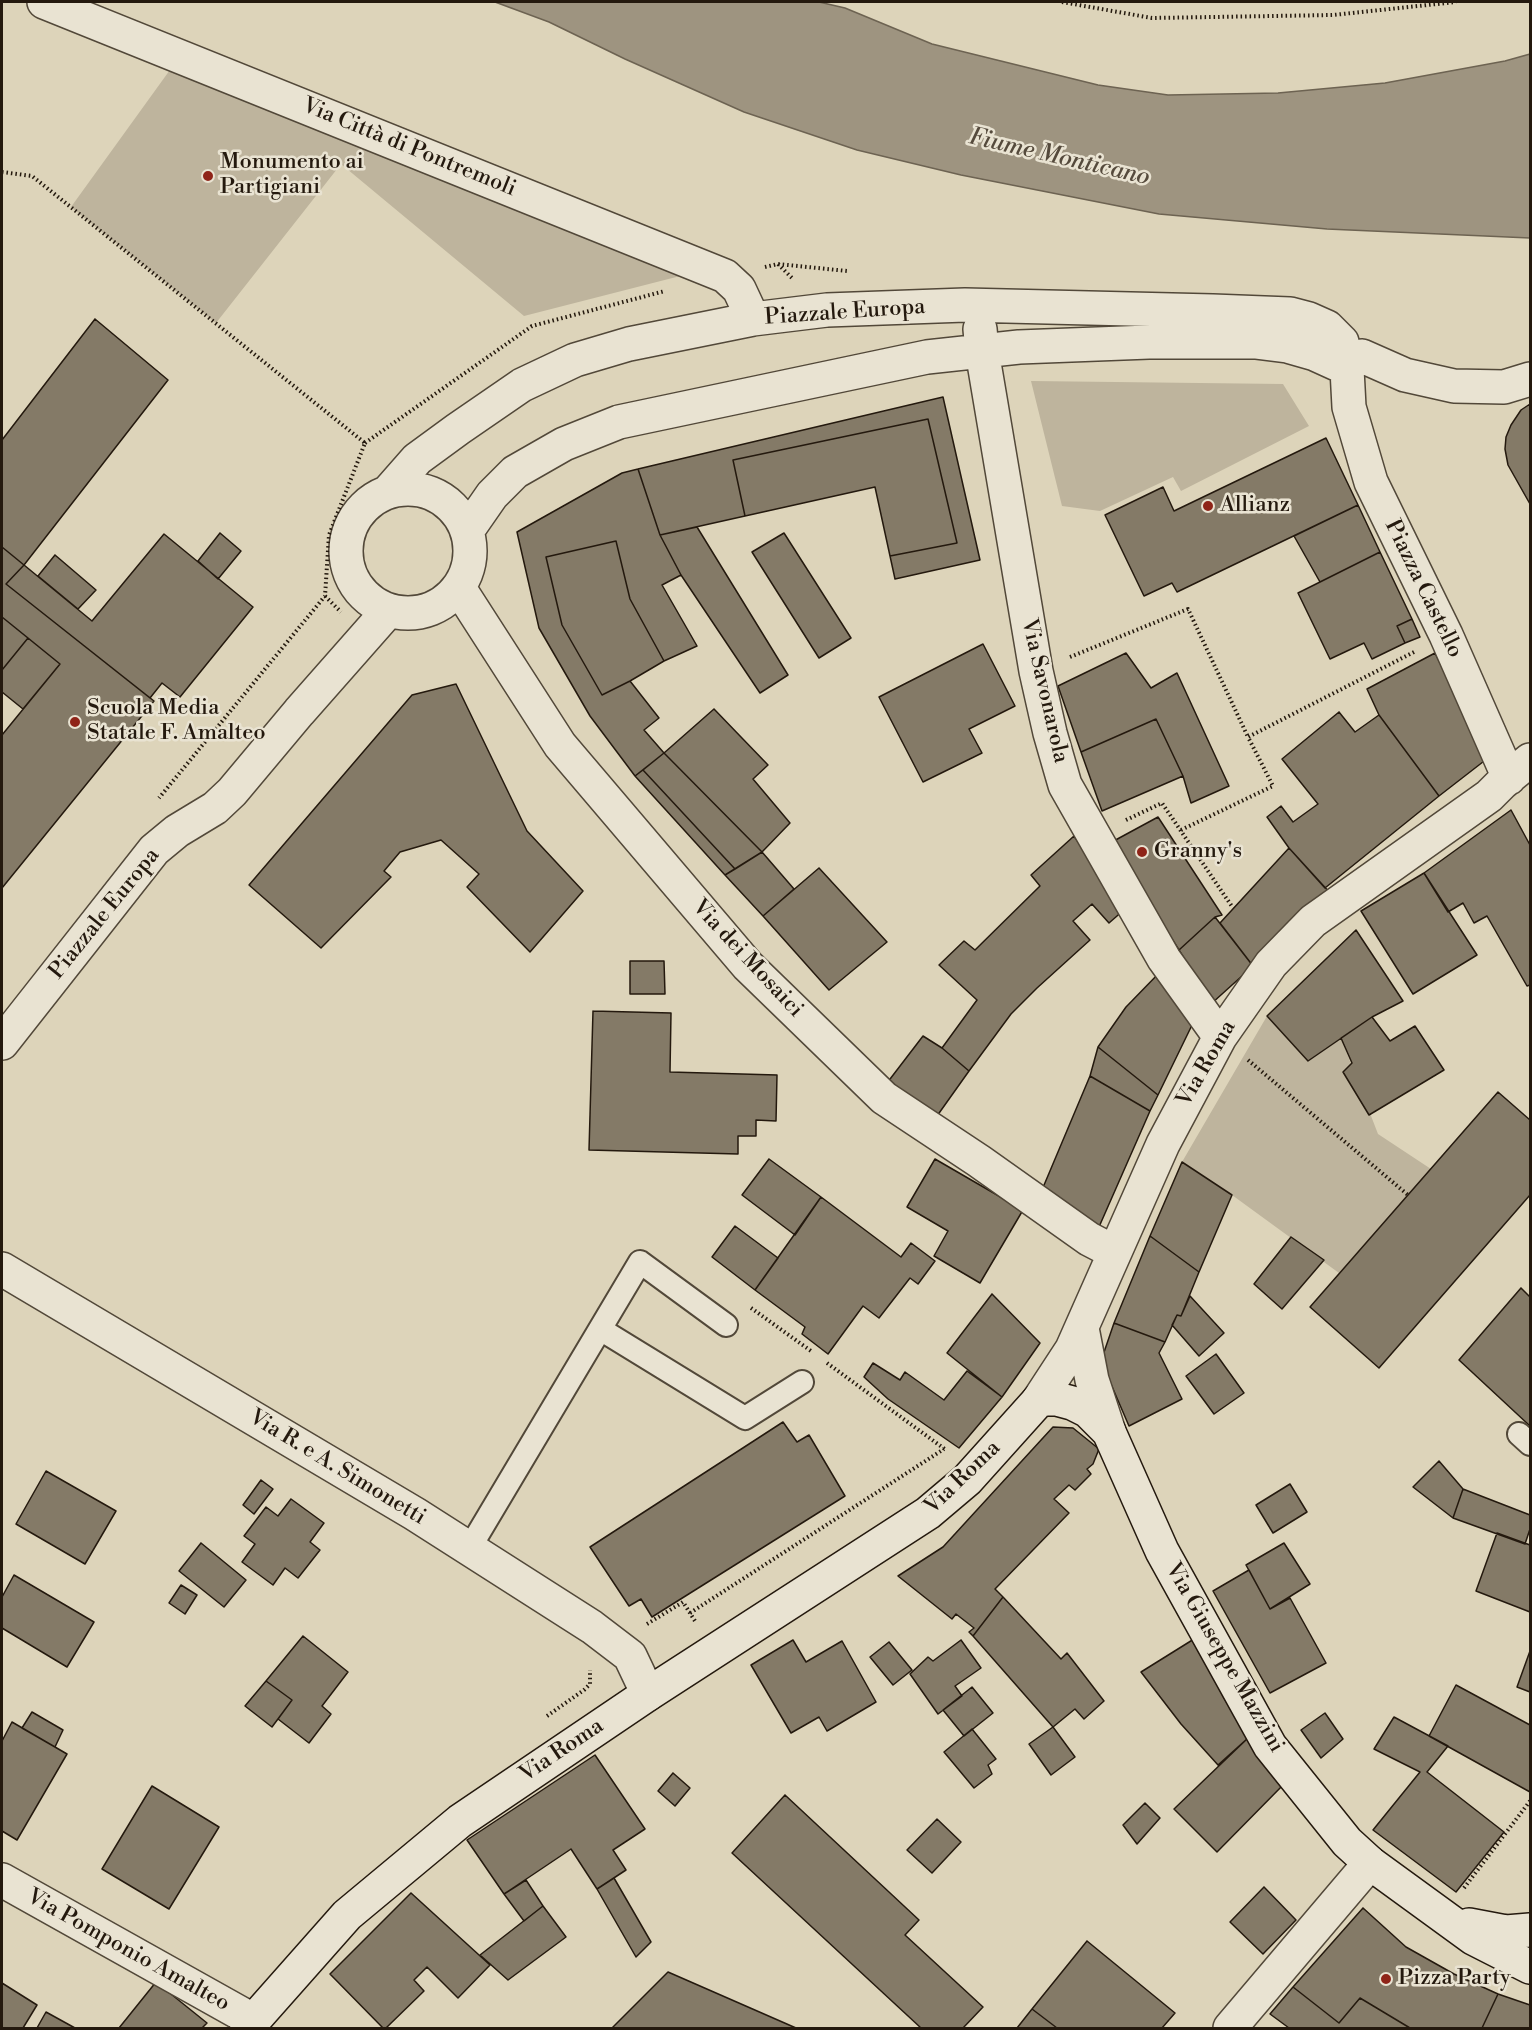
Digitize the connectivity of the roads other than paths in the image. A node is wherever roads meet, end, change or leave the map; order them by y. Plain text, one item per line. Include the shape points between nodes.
1 (44, 2) edge
2 (964, 306) junction
3 (753, 319) junction
4 (982, 351) junction
5 (948, 355) junction
6 (1347, 358) junction
7 (1530, 379) edge
8 (388, 492) junction
9 (467, 531) junction
10 (459, 588) junction
11 (388, 611) junction
12 (1520, 769) edge
13 (1220, 1037) junction
14 (2, 1043) edge
15 (1114, 1252) junction
16 (2, 1269) edge
17 (726, 1325) dead end
18 (600, 1329) junction
19 (1082, 1329) junction
20 (802, 1382) dead end
21 (1038, 1401) junction
22 (1109, 1432) junction
23 (470, 1549) junction
24 (648, 1694) junction
25 (1370, 1863) junction
26 (2, 1880) edge
27 (1448, 1918) junction
28 (1530, 1930) edge
29 (1530, 1967) edge
30 (250, 2025) edge
31 (1230, 2028) edge

1 - 3 street, Via Città di Pontremoli via 717,272 739,290
2 - 3 street, Piazzale Europa via 827,310
2 - 4 street, Via Savonarola
2 - 5 street via 946,317
2 - 6 street, Piazzale Europa via 1290,314 1327,327
3 - 8 street, Piazzale Europa via 629,344 575,360 522,385 417,459
4 - 5 street
4 - 6 street via 1149,342 1255,342
4 - 13 street, Via Savonarola via 1036,671 1065,785 1164,959
5 - 9 street via 619,422 564,444 515,472 492,495
6 - 7 street via 1454,386 1504,387
6 - 12 street, Piazza Castello via 1349,407 1371,482 1446,635
8 - 9 street, Piazzale Europa via 407,488 426,491 444,500
8 - 11 street, Piazzale Europa via 370,501 357,515 348,532 345,552 348,571 357,588
9 - 10 street, Piazzale Europa via 471,551 468,570
10 - 11 street via 428,611
10 - 15 street, Via dei Mosaici via 560,745 748,966 884,1098 1089,1239
11 - 14 street, Piazzale Europa via 232,792 154,850
12 - 13 street, Via Roma via 1489,796 1314,921 1271,964
13 - 15 street, Via Roma via 1163,1144
15 - 19 street, Via Roma
16 - 23 street, Via R. e A. Simonetti
17 - 18 lane via 640,1262
18 - 20 lane via 745,1418
18 - 23 lane
19 - 21 street, Via Roma
19 - 22 street, Via Giuseppe Mazzini via 1092,1380
21 - 22 street, Via Giuseppe Mazzini via 1057,1399 1072,1403
21 - 24 street, Via Roma via 967,1480 928,1513
22 - 25 street, Via Giuseppe Mazzini via 1162,1551 1270,1746 1347,1842
23 - 24 street, Via R. e A. Simonetti via 630,1656
24 - 30 street, Via Roma via 442,1835 347,1915
25 - 27 street, Via Giuseppe Mazzini
25 - 31 street
26 - 30 street, Via Pomponio Amalteo
27 - 28 street, Via Giuseppe Mazzini via 1506,1932
27 - 29 street, Via Giuseppe Mazzini via 1473,1938

